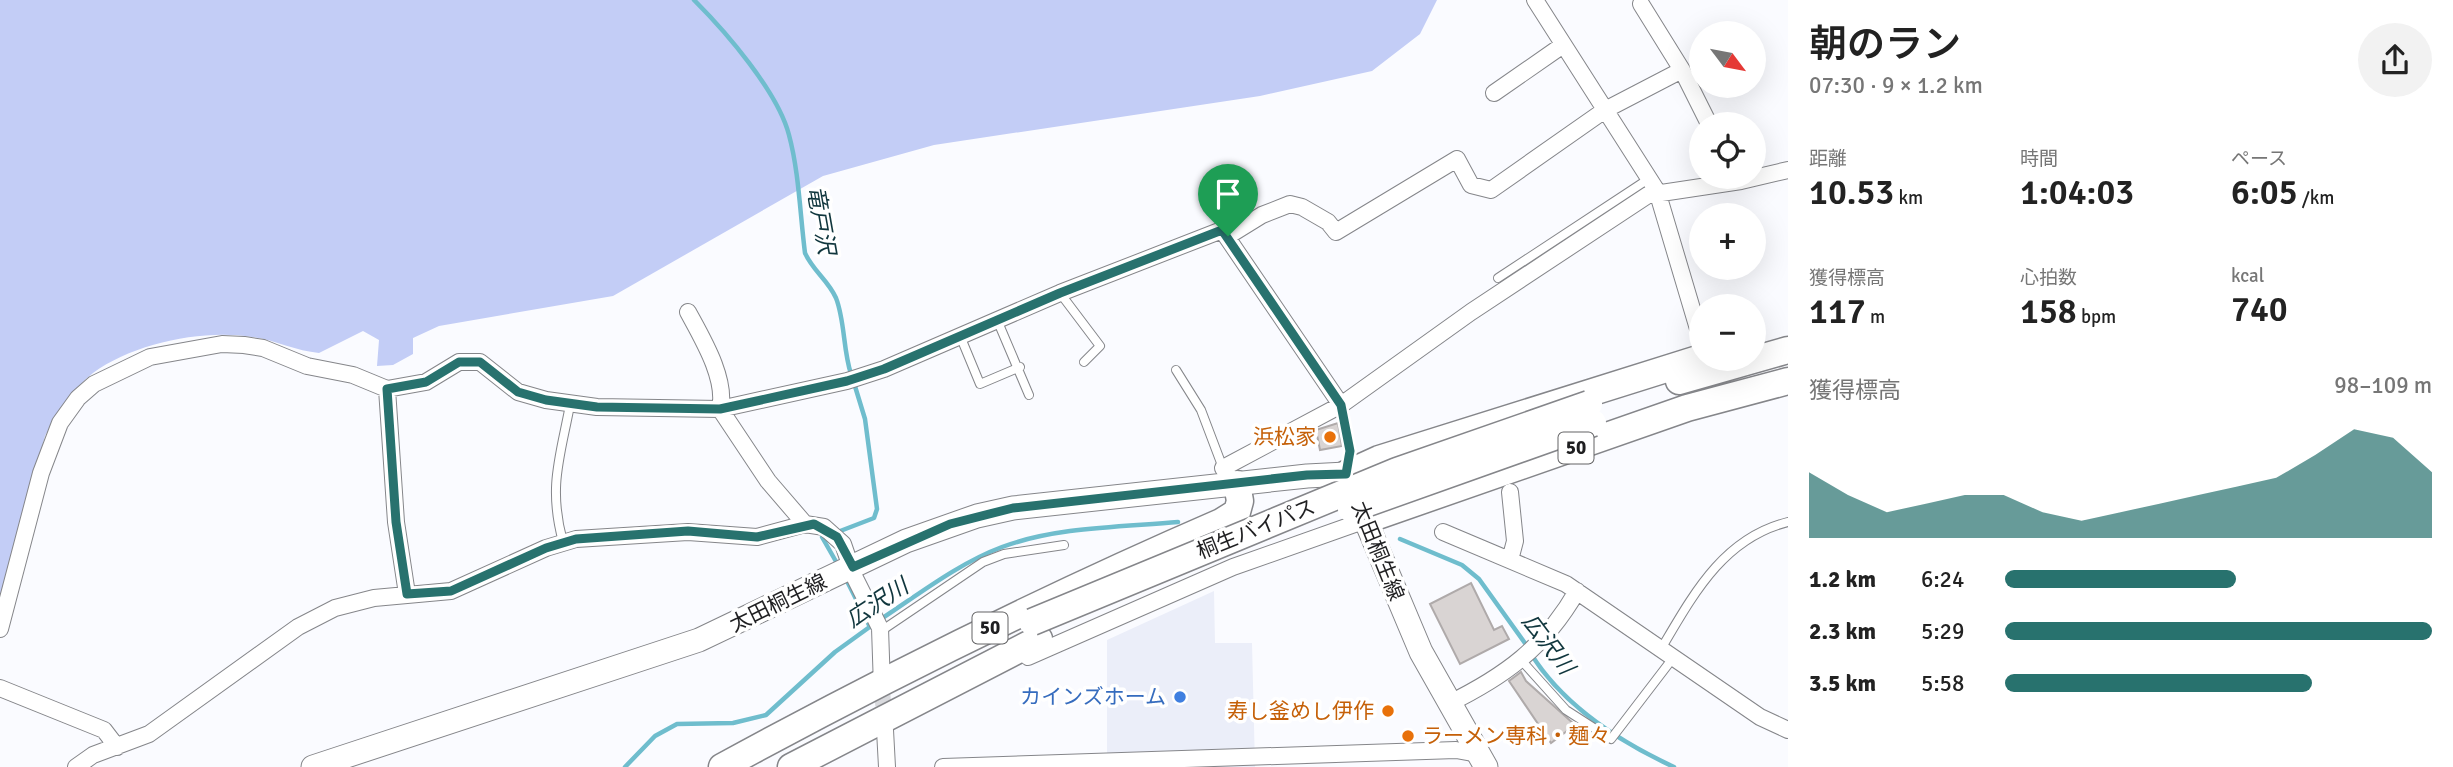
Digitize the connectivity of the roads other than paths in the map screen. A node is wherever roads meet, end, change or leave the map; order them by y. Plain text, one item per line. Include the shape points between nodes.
1 (1535, 0) edge
2 (1641, 4) dead end
3 (1563, 46) junction
4 (1682, 71) junction
5 (1494, 93) dead end
6 (1605, 110) junction
7 (1703, 112) edge
8 (1788, 170) edge
9 (1766, 173) edge
10 (1689, 182) edge
11 (1653, 185) junction
12 (1228, 236) junction
13 (1498, 278) dead end
14 (1060, 293) junction
15 (1689, 300) edge
16 (688, 312) dead end
17 (998, 322) junction
18 (1788, 335) edge
19 (961, 338) junction
20 (1766, 341) edge
21 (1788, 350) edge
22 (1084, 362) dead end
23 (1689, 362) edge
24 (1020, 367) junction
25 (1788, 368) edge
26 (1176, 370) dead end
27 (1788, 382) edge
28 (387, 389) junction
29 (1029, 395) dead end
30 (570, 405) junction
31 (1341, 405) junction
32 (720, 409) junction
33 (1591, 414) junction
34 (1346, 474) junction
35 (1230, 476) junction
36 (1510, 492) dead end
37 (1366, 520) junction
38 (1788, 522) edge
39 (805, 524) junction
40 (1443, 532) dead end
41 (562, 542) junction
42 (1064, 545) dead end
43 (1510, 560) junction
44 (853, 567) junction
45 (1577, 591) junction
46 (407, 594) junction
47 (879, 626) junction
48 (0, 629) edge
49 (1036, 631) junction
50 (1667, 654) junction
51 (1527, 655) junction
52 (882, 685) junction
53 (0, 688) edge
54 (1448, 704) junction
55 (885, 730) junction
56 (1788, 730) edge
57 (117, 747) junction
58 (1482, 760) edge
59 (76, 767) edge
60 (313, 767) edge
61 (722, 767) edge
62 (747, 767) edge
63 (791, 767) edge
64 (817, 767) edge
65 (887, 767) edge
66 (943, 767) edge

1 - 3 street
2 - 4 street
3 - 5 street
3 - 6 street
4 - 6 street
4 - 7 street
6 - 11 street
6 - 12 street via 1490,190 1471,185 1457,159 1336,232 1328,222 1290,204
8 - 9 street
10 - 11 street
11 - 13 lane
11 - 15 street
11 - 31 street
12 - 14 street via 1222,230 1214,232
12 - 31 street
14 - 17 street
14 - 22 lane via 1100,346
16 - 32 street via 715,374 723,399
17 - 19 street
17 - 24 lane
18 - 20 highway
19 - 24 lane via 980,384
19 - 32 street via 847,381
21 - 33 highway, 桐生バイパス / 50
23 - 34 highway, 50 via 1380,459
24 - 29 lane
25 - 33 highway, 桐生バイパス / 50
26 - 35 lane via 1201,410
27 - 37 highway, 50 via 1687,408
28 - 30 street via 426,382 459,362 480,362 518,392
28 - 46 street via 396,522
28 - 48 street via 262,348 222,344 150,356 94,384 53,435
30 - 32 street
30 - 41 lane via 558,451 554,501
31 - 34 lane via 1350,451
31 - 35 street
32 - 39 street via 751,458
33 - 49 highway, 桐生バイパス / 50, bridge via 1397,471
34 - 35 main road, 太田桐生線
34 - 37 main road, 太田桐生線
35 - 44 main road, 太田桐生線 via 985,514 906,541
35 - 52 highway, 50 via 1240,501 1237,512 1221,522 1080,583
36 - 43 street via 1516,541
37 - 54 main road, 太田桐生線 via 1396,597
37 - 55 street via 1274,550 1136,608
38 - 50 lane via 1758,531 1727,553 1704,580
39 - 41 street via 757,537 688,531
39 - 44 street via 831,531 844,544
40 - 43 street
41 - 46 street via 451,591
42 - 47 lane via 1004,554 983,562
43 - 45 street
44 - 47 street
44 - 60 main road, 太田桐生線 via 699,640
45 - 50 street
45 - 51 street via 1555,626
46 - 57 street via 335,608 298,628 149,734
47 - 52 street
49 - 62 highway, 桐生バイパス / 50 via 897,688
49 - 63 highway, 桐生バイパス / 50
50 - 51 lane via 1611,739 1566,710
50 - 56 street via 1760,717
51 - 54 street via 1502,675
52 - 61 highway, 50
53 - 57 street via 104,730
54 - 58 main road, 太田桐生線
55 - 64 street
55 - 65 street
57 - 59 street
58 - 66 street via 1455,750

